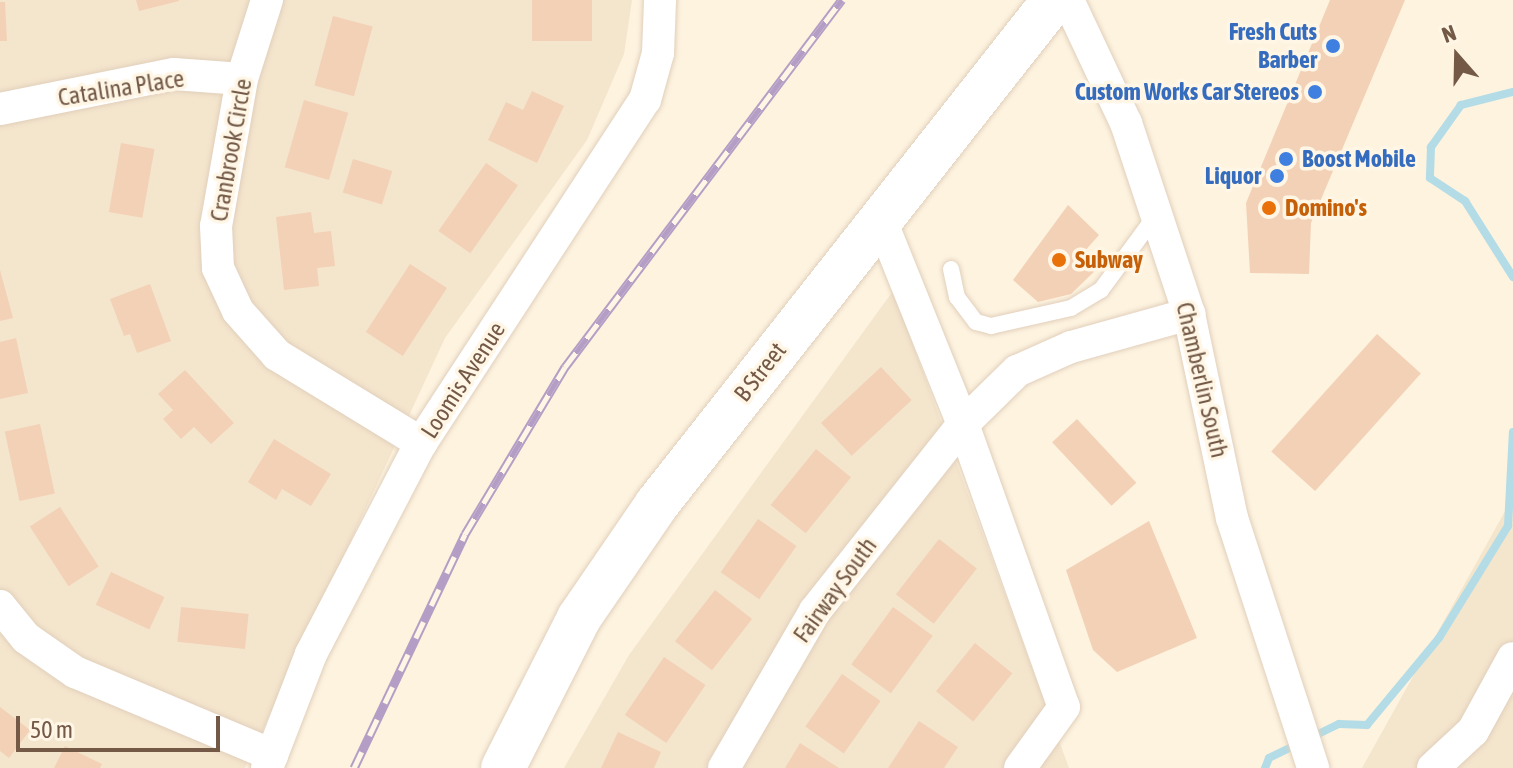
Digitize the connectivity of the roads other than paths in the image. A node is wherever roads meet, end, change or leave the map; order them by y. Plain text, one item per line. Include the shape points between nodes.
1 (267, 0) edge
2 (660, 0) edge
3 (1054, 0) edge
4 (1068, 0) edge
5 (242, 79) junction
6 (0, 109) edge
7 (1156, 214) junction
8 (880, 218) junction
9 (951, 269) dead end
10 (1189, 314) junction
11 (963, 424) junction
12 (421, 443) junction
13 (0, 606) edge
14 (1513, 658) edge
15 (269, 761) edge
16 (1312, 766) edge
17 (503, 768) edge
18 (724, 768) edge
19 (1020, 768) edge
20 (1433, 768) edge

1 - 5 street, Cranbrook Circle
2 - 12 street, Loomis Avenue via 658,53 645,100
3 - 8 main road, B Street
4 - 7 street, Chamberlin South via 1126,123
5 - 6 street, Catalina Place via 174,74
5 - 12 street, Cranbrook Circle via 216,226 218,268 238,311 277,355
7 - 9 lane via 1101,290 1071,308 991,326 976,322 957,297
7 - 10 street, Chamberlin South
8 - 11 street
8 - 17 main road, B Street via 657,504 579,618
10 - 11 street, Fairway South via 1071,347 1017,371
10 - 16 street, Chamberlin South via 1232,518
11 - 18 street, Fairway South via 815,611
11 - 19 street via 1064,707
12 - 15 street, Loomis Avenue via 311,654
13 - 15 street via 26,638 75,672
14 - 20 street via 1473,731

